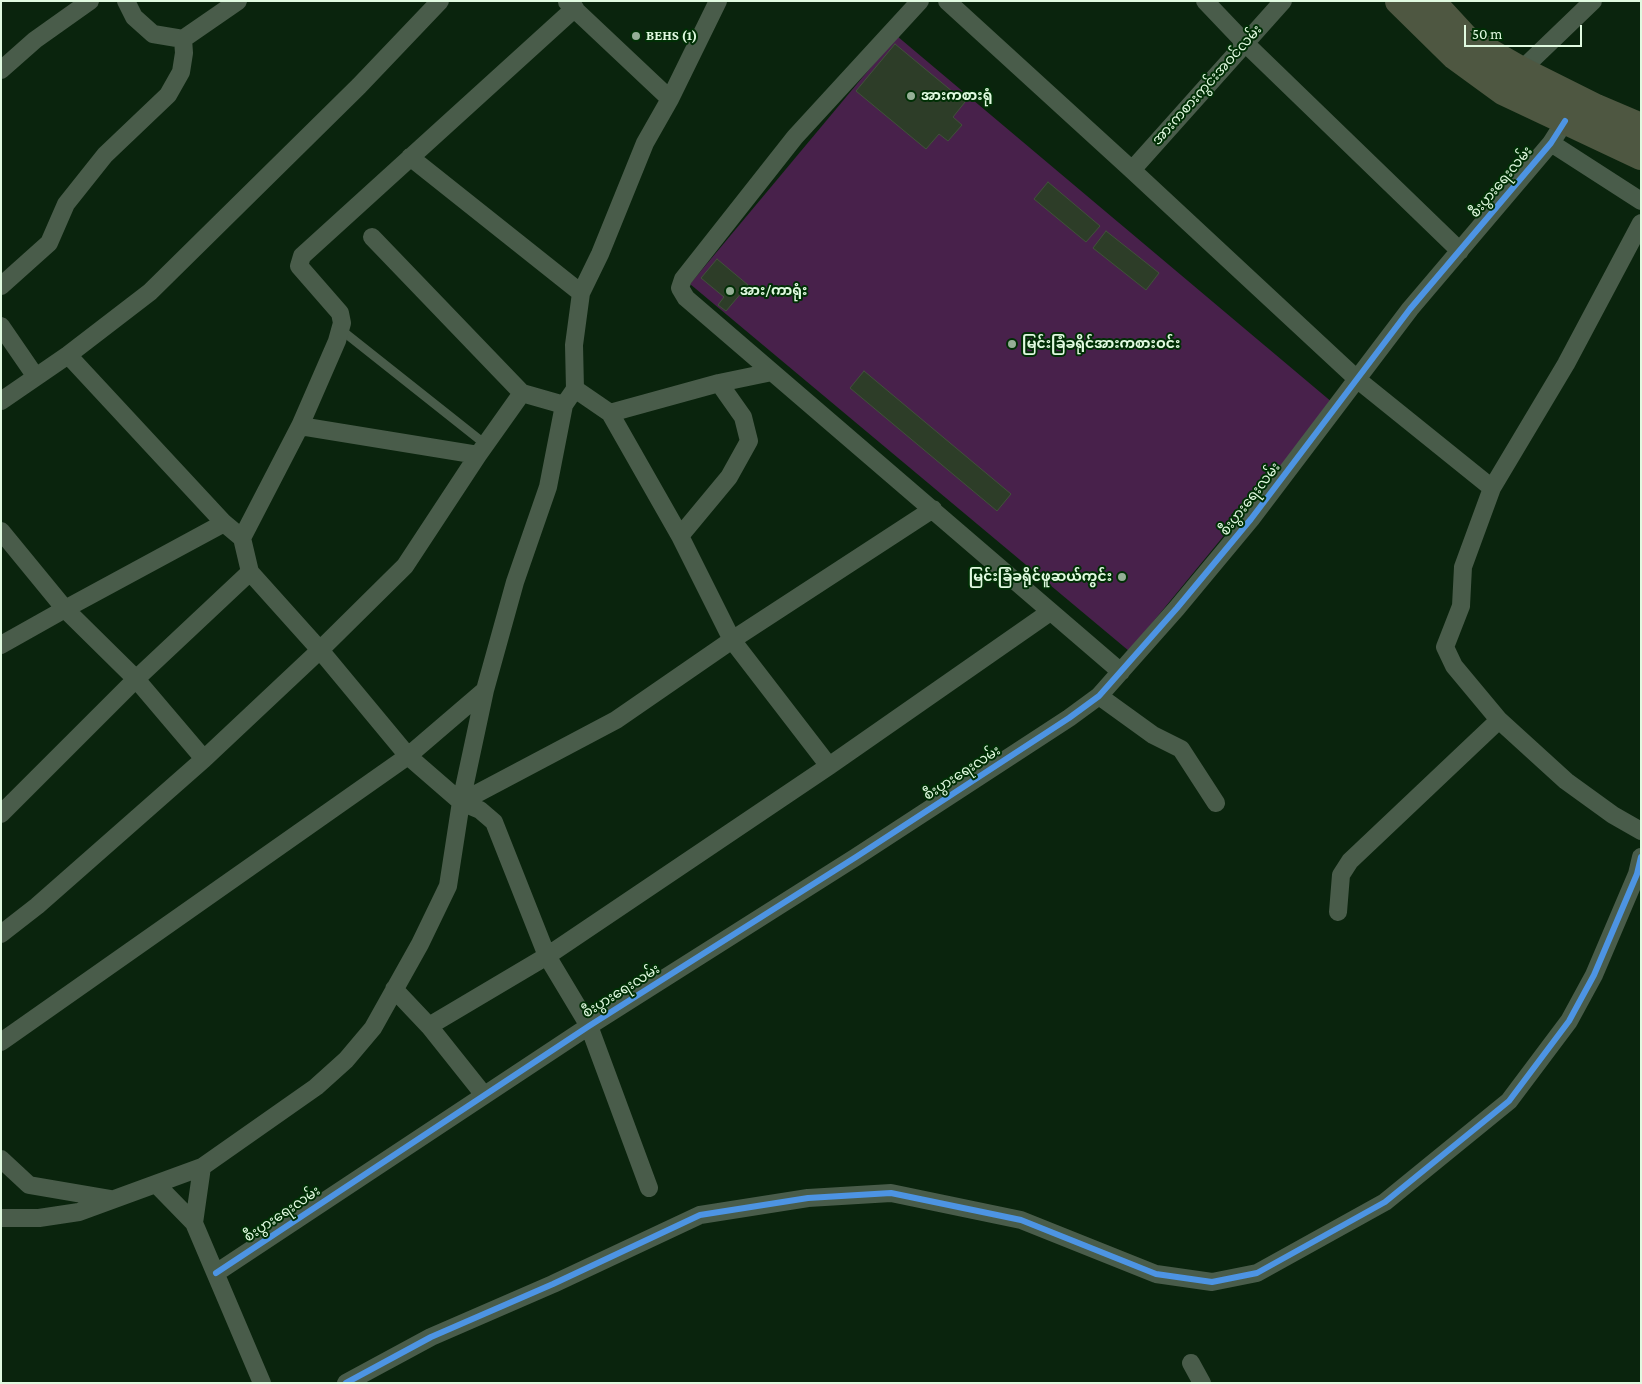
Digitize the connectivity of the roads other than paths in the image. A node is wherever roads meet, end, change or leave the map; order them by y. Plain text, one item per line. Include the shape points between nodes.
1 (90, 1) edge
2 (126, 1) edge
3 (238, 1) edge
4 (440, 1) edge
5 (718, 1) edge
6 (920, 1) edge
7 (947, 1) edge
8 (1205, 1) edge
9 (1283, 1) edge
10 (1400, 1) edge
11 (1593, 1) edge
12 (571, 5) edge
13 (1441, 5) edge
14 (183, 39) junction
15 (1245, 43) junction
16 (1, 70) edge
17 (1520, 70) junction
18 (1503, 91) junction
19 (670, 99) junction
20 (1641, 127) edge
21 (1558, 132) junction
22 (1641, 156) edge
23 (410, 157) junction
24 (1132, 170) junction
25 (1641, 200) edge
26 (1641, 223) edge
27 (372, 237) dead end
28 (1460, 250) junction
29 (1, 286) edge
30 (582, 293) junction
31 (1, 326) edge
32 (340, 329) junction
33 (68, 355) junction
34 (772, 372) junction
35 (36, 377) junction
36 (1358, 380) junction
37 (719, 383) junction
38 (575, 389) junction
39 (522, 393) junction
40 (1, 401) edge
41 (564, 405) junction
42 (610, 413) junction
43 (300, 426) junction
44 (482, 450) junction
45 (1492, 488) junction
46 (932, 509) junction
47 (224, 523) junction
48 (1, 531) edge
49 (680, 536) junction
50 (242, 538) junction
51 (250, 572) junction
52 (65, 609) junction
53 (1050, 612) junction
54 (732, 640) junction
55 (1, 645) edge
56 (320, 650) junction
57 (1121, 672) junction
58 (136, 679) junction
59 (485, 690) junction
60 (1099, 696) junction
61 (1499, 720) junction
62 (408, 756) junction
63 (204, 759) junction
64 (828, 766) junction
65 (461, 802) junction
66 (1216, 804) dead end
67 (1, 814) edge
68 (1641, 831) edge
69 (1641, 857) edge
70 (1338, 912) dead end
71 (1, 934) edge
72 (547, 956) junction
73 (394, 989) junction
74 (429, 1026) junction
75 (589, 1026) junction
76 (1, 1042) edge
77 (484, 1095) junction
78 (1, 1159) edge
79 (202, 1167) junction
80 (156, 1184) junction
81 (649, 1188) dead end
82 (114, 1200) junction
83 (1, 1218) edge
84 (194, 1223) junction
85 (216, 1273) junction
86 (1191, 1363) dead end
87 (262, 1383) edge
88 (346, 1383) edge
89 (1202, 1383) edge

1 - 16 street via 35,40
2 - 14 street via 134,17 153,34
3 - 14 street
4 - 33 street via 359,86 150,292
5 - 19 street
6 - 34 street via 795,137 683,279 680,288 686,298
7 - 24 street
8 - 15 street
9 - 15 street, အားကစားကွင်းအဝင်လမ်း
10 - 18 highway via 1455,56
11 - 17 street
12 - 19 street
12 - 23 street
13 - 17 highway via 1466,39
14 - 29 street via 181,72 168,95 105,155 66,204 49,243
15 - 24 street, အားကစားကွင်းအဝင်လမ်း
15 - 28 street
17 - 18 street
17 - 20 highway
18 - 21 highway
19 - 30 street via 644,143
21 - 22 highway
21 - 25 street
21 - 28 street, စီးပွားရေးလမ်း
23 - 30 street
23 - 32 street via 302,256 299,266 340,313
24 - 36 street
26 - 45 street via 1566,364
27 - 39 street
28 - 36 street, စီးပွားရေးလမ်း via 1410,309
30 - 38 street via 574,345
31 - 35 street
32 - 43 street via 338,341
32 - 44 lane
33 - 35 street
33 - 47 street
34 - 37 street
34 - 46 street
35 - 40 street
36 - 45 street
36 - 57 street, စီးပွားရေးလမ်း via 1251,519
37 - 42 street
37 - 49 street via 743,417 749,441 729,477
38 - 41 street
38 - 42 street
39 - 41 street
39 - 44 street
41 - 59 street via 548,487 515,582
42 - 49 street
43 - 44 street
43 - 50 street
44 - 56 street via 406,566
45 - 61 street via 1463,567 1461,606 1445,647 1454,666
46 - 53 street
46 - 54 street
47 - 50 street
47 - 52 street
48 - 52 street
49 - 54 street
50 - 51 street
51 - 56 street
51 - 58 street
52 - 55 street
52 - 58 street
53 - 57 street
53 - 64 street
54 - 64 street
54 - 65 street via 616,720
56 - 62 street
56 - 63 street
57 - 60 street, စီးပွားရေးလမ်း
58 - 63 street
58 - 67 street
59 - 62 street
59 - 65 street
60 - 66 street via 1153,735 1181,749
60 - 75 street, စီးပွားရေးလမ်း via 856,857
61 - 68 street via 1566,781
61 - 70 street via 1350,861 1341,875
62 - 65 street
62 - 76 street
63 - 71 street via 38,906
64 - 72 street
65 - 72 street via 480,810 494,822
65 - 73 street via 448,886
69 - 88 street via 1637,874 1594,975 1569,1021 1509,1101 1385,1202 1257,1273 1212,1282 1156,1274 1021,1220 891,1193 808,1198 700,1215 431,1338
72 - 74 street
72 - 75 street
73 - 74 street
73 - 79 street via 373,1028 346,1060 316,1087
74 - 77 street
75 - 77 street, စီးပွားရေးလမ်း
75 - 81 street
77 - 85 street, စီးပွားရေးလမ်း
78 - 82 street via 29,1185
79 - 80 street
79 - 84 street
80 - 82 street
80 - 84 street
82 - 83 street via 79,1212 39,1218
84 - 85 street
85 - 87 street
86 - 89 street

